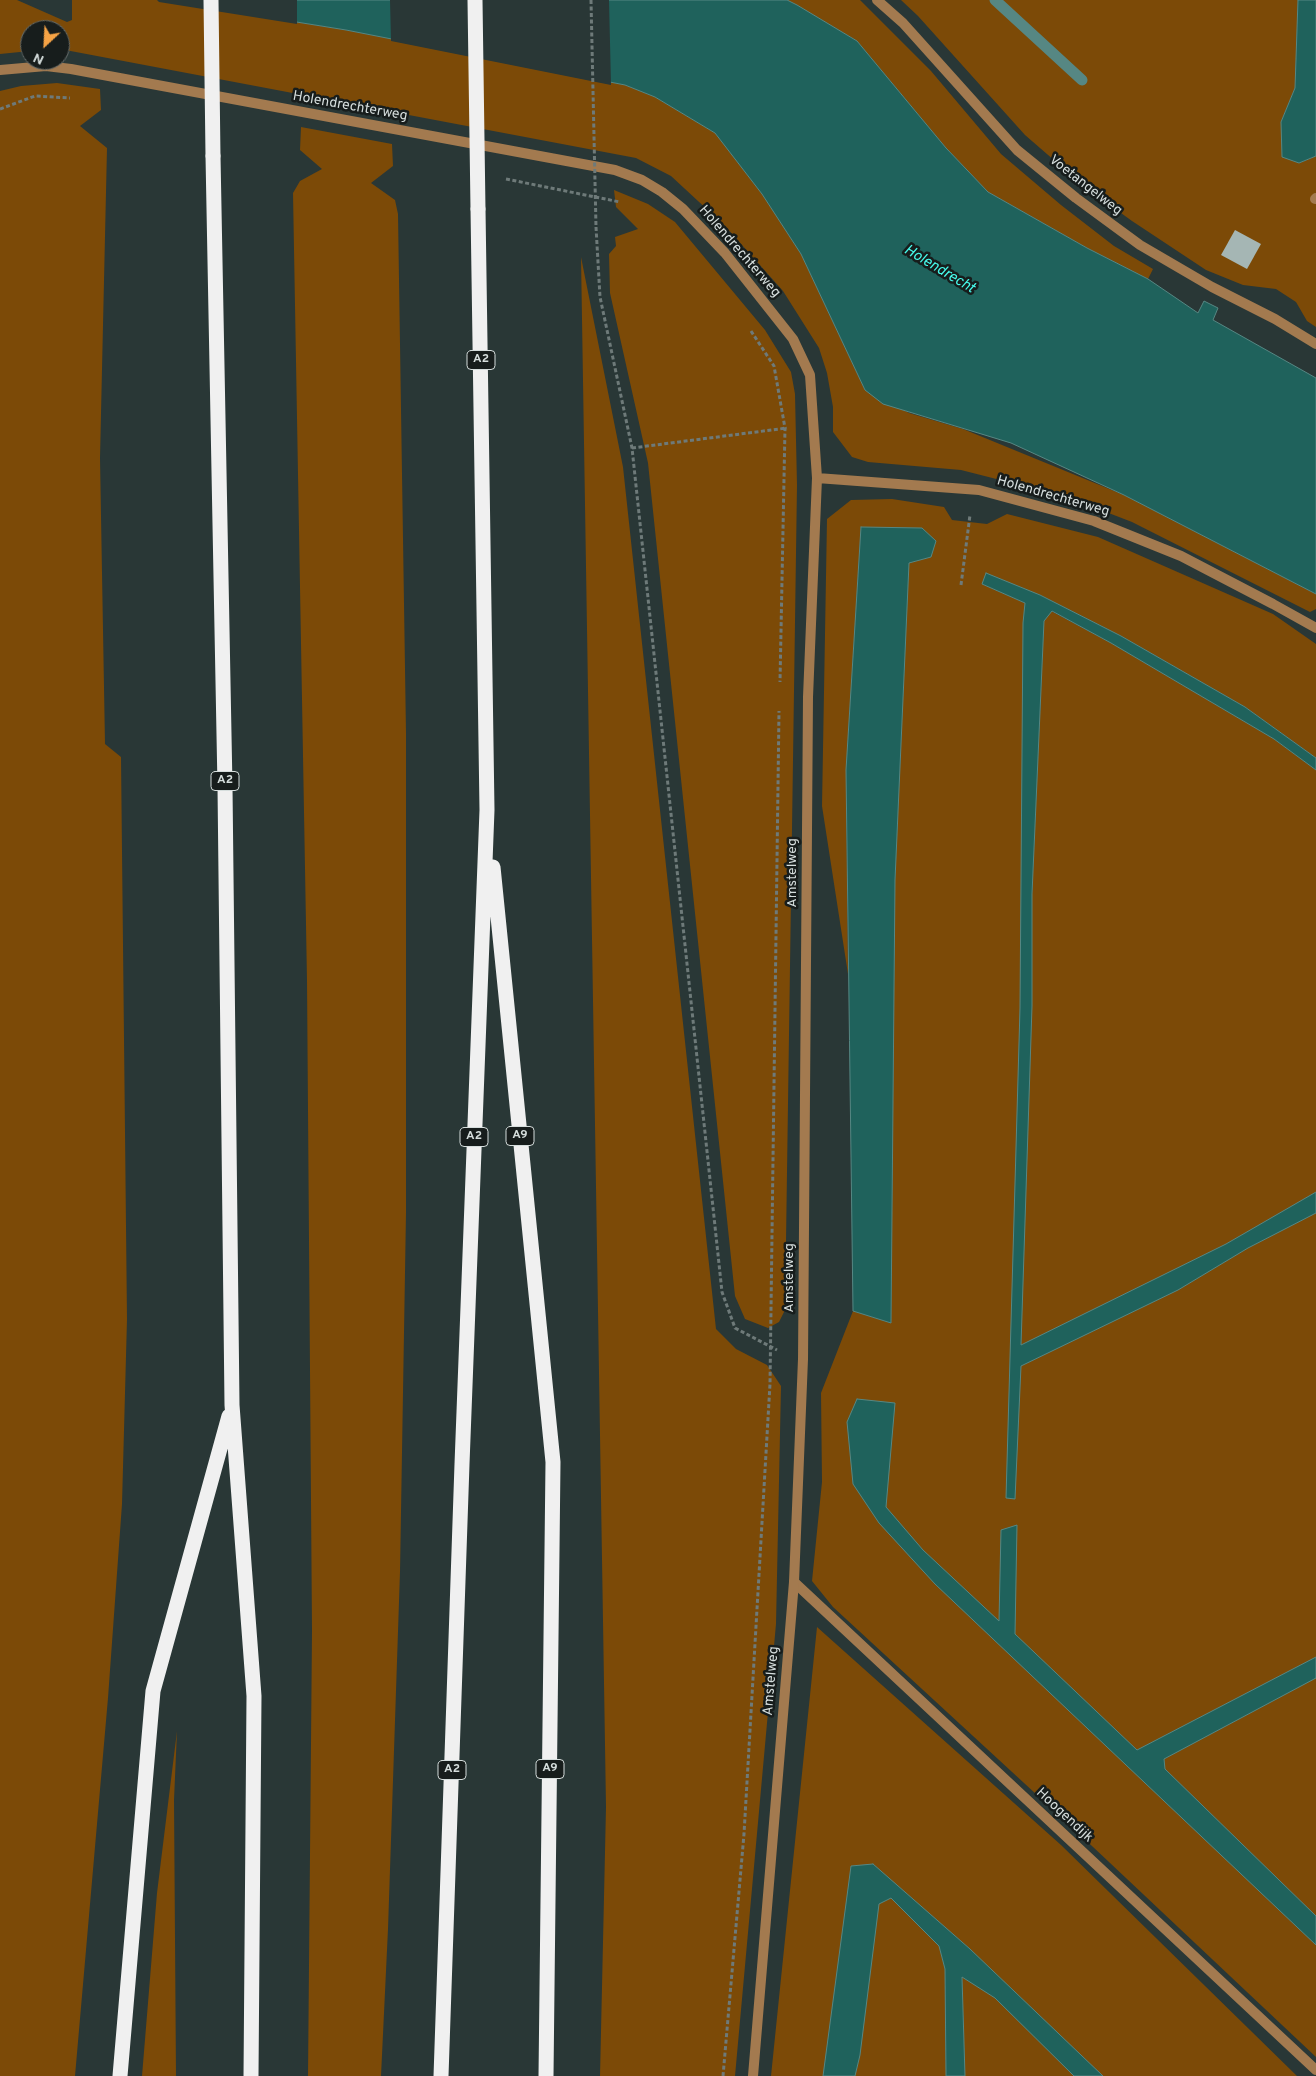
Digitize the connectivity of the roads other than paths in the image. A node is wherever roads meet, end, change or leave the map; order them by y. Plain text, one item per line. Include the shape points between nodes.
1 (211, 0) edge
2 (475, 0) edge
3 (877, 0) edge
4 (0, 70) edge
5 (1316, 344) edge
6 (817, 478) junction
7 (1316, 628) edge
8 (487, 810) junction
9 (232, 1405) junction
10 (794, 1582) junction
11 (1316, 2070) edge
12 (120, 2076) edge
13 (251, 2076) edge
14 (442, 2076) edge
15 (546, 2076) edge
16 (753, 2076) edge

1 - 9 highway, A2, bridge
2 - 8 highway, A2, bridge
3 - 5 street, Voetangelweg via 903,23 1017,150 1076,198 1140,245
4 - 6 street, Holendrechterweg via 46,66 71,69 615,170 642,180 689,215 725,253 793,339 810,375
6 - 7 street, Holendrechterweg via 974,490 1094,521 1181,556
6 - 10 street, Amstelweg via 808,697 804,1359
8 - 14 highway, A2
8 - 15 highway, A9 via 554,1462
9 - 12 highway, A2 via 152,1691
9 - 13 highway, A2 via 254,1696
10 - 11 street, Hoogendijk
10 - 16 street, Amstelweg

